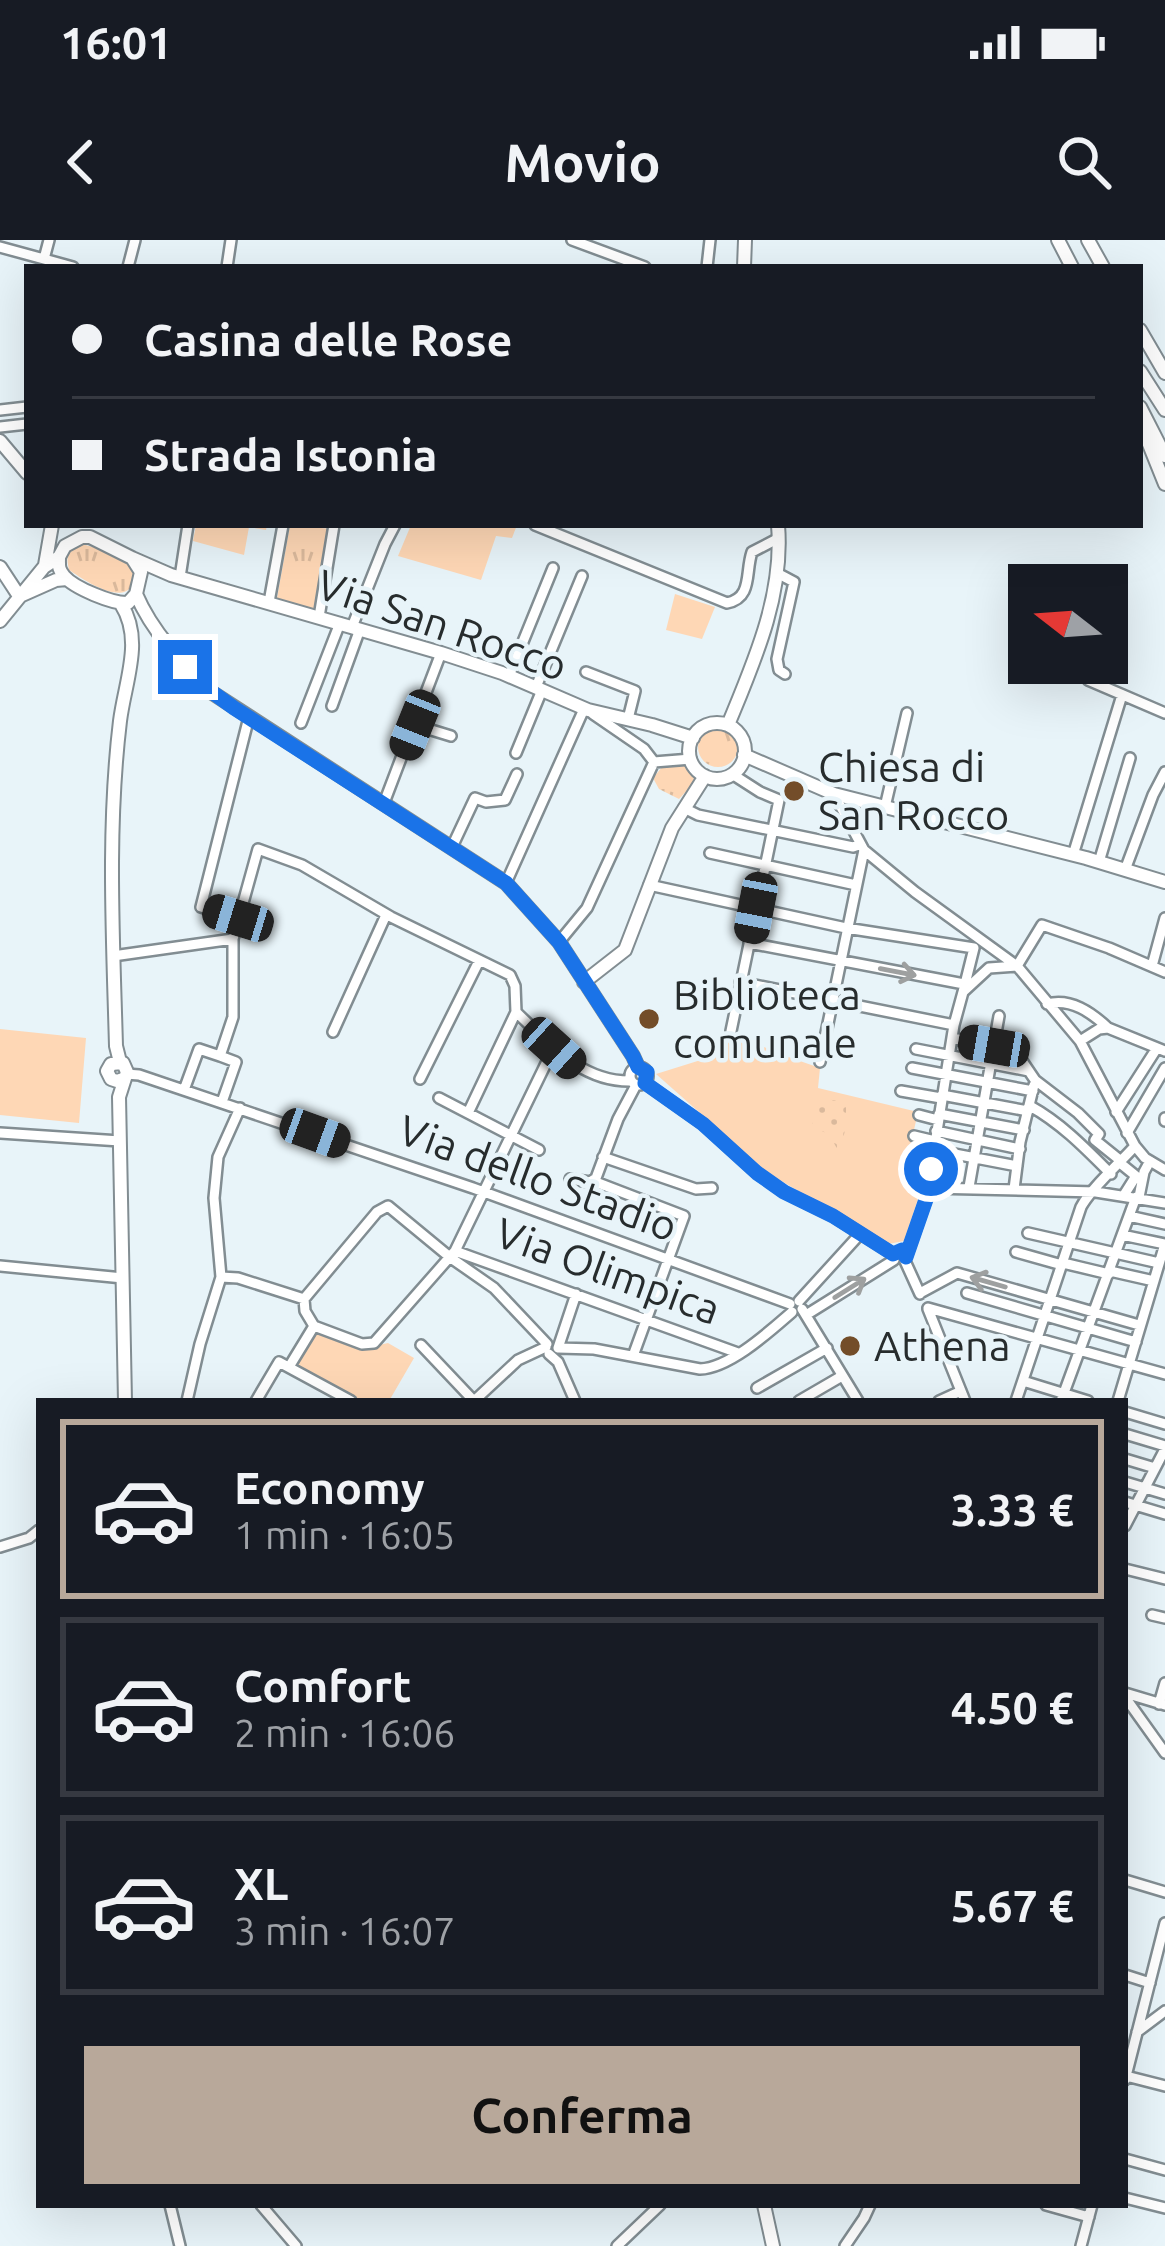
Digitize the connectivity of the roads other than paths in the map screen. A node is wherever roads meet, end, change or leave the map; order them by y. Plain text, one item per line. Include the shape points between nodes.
1 (49, 240) edge
2 (572, 240) edge
3 (0, 247) edge
4 (44, 259) junction
5 (62, 264) edge
6 (636, 264) edge
7 (1143, 335) edge
8 (1165, 373) edge
9 (1143, 376) edge
10 (1165, 410) edge
11 (1143, 413) edge
12 (1143, 429) edge
13 (0, 441) edge
14 (1165, 456) edge
15 (24, 469) edge
16 (1165, 484) edge
17 (53, 528) edge
18 (55, 528) edge
19 (80, 528) edge
20 (187, 528) edge
21 (282, 528) edge
22 (334, 528) edge
23 (393, 528) edge
24 (543, 528) edge
25 (778, 532) edge
26 (90, 537) junction
27 (60, 554) junction
28 (132, 558) junction
29 (0, 567) edge
30 (44, 567) junction
31 (553, 568) dead end
32 (777, 574) junction
33 (175, 576) junction
34 (582, 576) dead end
35 (67, 579) junction
36 (142, 579) junction
37 (136, 594) junction
38 (19, 596) junction
39 (268, 602) junction
40 (121, 604) junction
41 (320, 617) junction
42 (0, 621) edge
43 (351, 626) junction
44 (160, 634) junction
45 (134, 640) junction
46 (441, 653) junction
47 (586, 672) dead end
48 (785, 674) dead end
49 (509, 676) junction
50 (1097, 684) edge
51 (539, 689) junction
52 (1122, 695) junction
53 (332, 706) dead end
54 (586, 709) junction
55 (907, 713) dead end
56 (1165, 713) edge
57 (249, 717) junction
58 (628, 719) junction
59 (302, 723) dead end
60 (415, 725) junction
61 (728, 725) junction
62 (451, 736) dead end
63 (693, 738) junction
64 (516, 753) dead end
65 (745, 754) junction
66 (1130, 758) dead end
67 (691, 759) junction
68 (654, 762) junction
69 (1165, 772) edge
70 (517, 773) dead end
71 (732, 774) junction
72 (705, 776) junction
73 (834, 794) junction
74 (384, 803) junction
75 (683, 807) junction
76 (884, 807) junction
77 (771, 831) junction
78 (452, 847) junction
79 (861, 848) junction
80 (710, 853) dead end
81 (1073, 855) junction
82 (1099, 862) junction
83 (764, 864) junction
84 (1125, 870) junction
85 (1165, 882) edge
86 (506, 883) junction
87 (650, 885) junction
88 (856, 885) junction
89 (756, 908) junction
90 (386, 915) junction
91 (238, 918) junction
92 (1165, 918) edge
93 (846, 928) junction
94 (233, 939) junction
95 (559, 942) junction
96 (749, 943) junction
97 (113, 956) junction
98 (479, 961) junction
99 (840, 961) junction
100 (573, 962) junction
101 (608, 965) junction
102 (1017, 966) junction
103 (1152, 966) junction
104 (1165, 972) edge
105 (584, 982) junction
106 (740, 982) junction
107 (964, 988) junction
108 (832, 1000) junction
109 (1047, 1004) junction
110 (516, 1012) junction
111 (999, 1016) dead end
112 (954, 1025) junction
113 (1108, 1028) junction
114 (730, 1031) dead end
115 (333, 1032) dead end
116 (952, 1038) junction
117 (1080, 1041) junction
118 (994, 1046) junction
119 (554, 1048) junction
120 (916, 1049) dead end
121 (1161, 1049) edge
122 (949, 1055) junction
123 (220, 1056) junction
124 (820, 1062) dead end
125 (991, 1064) junction
126 (913, 1068) dead end
127 (1165, 1069) edge
128 (121, 1071) junction
129 (946, 1074) junction
130 (420, 1078) dead end
131 (637, 1079) junction
132 (1033, 1081) junction
133 (988, 1083) junction
134 (184, 1090) junction
135 (901, 1091) dead end
136 (942, 1096) junction
137 (439, 1098) dead end
138 (222, 1102) junction
139 (984, 1103) junction
140 (240, 1108) junction
141 (1029, 1108) junction
142 (1116, 1112) junction
143 (468, 1113) junction
144 (919, 1115) dead end
145 (980, 1122) junction
146 (1024, 1130) junction
147 (936, 1131) junction
148 (0, 1133) edge
149 (1127, 1133) junction
150 (914, 1136) dead end
151 (510, 1137) junction
152 (977, 1139) junction
153 (120, 1141) junction
154 (1135, 1146) junction
155 (1019, 1149) junction
156 (539, 1150) dead end
157 (603, 1157) junction
158 (974, 1158) junction
159 (1150, 1161) junction
160 (1120, 1162) junction
161 (1017, 1166) junction
162 (911, 1170) dead end
163 (1165, 1170) edge
164 (930, 1173) junction
165 (1111, 1174) junction
166 (1140, 1177) junction
167 (570, 1179) dead end
168 (593, 1181) junction
169 (969, 1187) junction
170 (712, 1188) dead end
171 (930, 1188) junction
172 (1014, 1189) junction
173 (483, 1192) junction
174 (1088, 1192) junction
175 (1133, 1197) junction
176 (1165, 1203) edge
177 (1129, 1216) junction
178 (1165, 1224) edge
179 (1028, 1233) dead end
180 (860, 1234) junction
181 (1122, 1235) junction
182 (1070, 1242) junction
183 (1165, 1244) edge
184 (1016, 1252) dead end
185 (1116, 1253) junction
186 (453, 1255) junction
187 (900, 1258) junction
188 (668, 1260) junction
189 (1159, 1263) junction
190 (1062, 1264) junction
191 (0, 1267) edge
192 (1109, 1272) junction
193 (221, 1277) junction
194 (122, 1278) junction
195 (1157, 1284) edge
196 (920, 1293) junction
197 (967, 1293) dead end
198 (576, 1294) junction
199 (304, 1298) junction
200 (1049, 1300) junction
201 (798, 1308) junction
202 (928, 1308) junction
203 (1094, 1313) junction
204 (1044, 1316) junction
205 (646, 1321) junction
206 (1139, 1325) junction
207 (314, 1326) junction
208 (1088, 1328) junction
209 (1037, 1338) junction
210 (1136, 1342) junction
211 (421, 1345) dead end
212 (827, 1348) junction
213 (549, 1349) junction
214 (1080, 1349) junction
215 (738, 1353) junction
216 (633, 1356) junction
217 (1129, 1365) junction
218 (289, 1367) junction
219 (1165, 1374) edge
220 (842, 1376) junction
221 (1023, 1381) junction
222 (757, 1388) dead end
223 (963, 1396) edge
224 (1062, 1397) edge
225 (125, 1398) edge
226 (188, 1398) edge
227 (258, 1398) edge
228 (346, 1398) edge
229 (471, 1398) edge
230 (477, 1398) edge
231 (574, 1398) edge
232 (805, 1398) edge
233 (856, 1398) edge
234 (1017, 1398) edge
235 (1119, 1398) edge
236 (1128, 1413) edge
237 (1165, 1424) edge
238 (1128, 1435) edge
239 (1165, 1448) edge
240 (1128, 1460) edge
241 (1156, 1468) junction
242 (1128, 1483) edge
243 (1145, 1488) junction
244 (1165, 1494) edge
245 (1131, 1503) edge
246 (1165, 1514) edge
247 (36, 1532) edge
248 (0, 1547) edge
249 (1128, 1570) edge
250 (1165, 1579) edge
251 (1152, 1615) dead end
252 (1165, 1618) edge
253 (1165, 1683) edge
254 (1128, 1702) edge
255 (1162, 1704) edge
256 (1128, 1705) edge
257 (1165, 1753) edge
258 (1128, 1881) edge
259 (1165, 1892) edge
260 (1165, 1923) edge
261 (1128, 1976) edge
262 (1150, 1983) junction
263 (1165, 2011) edge
264 (1137, 2032) junction
265 (1129, 2047) edge
266 (1128, 2078) edge
267 (1165, 2086) edge
268 (1128, 2159) edge
269 (1165, 2170) edge
270 (1128, 2199) edge
271 (171, 2208) edge
272 (264, 2208) edge
273 (657, 2208) edge
274 (765, 2208) edge
275 (868, 2208) edge
276 (1057, 2208) edge
277 (1091, 2208) edge
278 (1165, 2208) edge
279 (1089, 2217) junction
280 (180, 2246) edge
281 (296, 2246) edge
282 (616, 2246) edge
283 (773, 2246) edge
284 (844, 2246) edge
285 (1081, 2246) edge

1 - 4 street
2 - 6 street
3 - 4 street
4 - 5 street
7 - 8 street
9 - 10 street
11 - 14 street
12 - 16 street
13 - 15 street
17 - 30 street
18 - 27 street
19 - 26 street
20 - 33 street
21 - 39 street
22 - 41 street
23 - 43 street
24 - 25 street via 727,603 744,594 752,552
25 - 32 street
26 - 27 street
26 - 28 street
27 - 30 street
27 - 35 street
28 - 33 street, Via San Rocco
28 - 36 street
29 - 38 street
30 - 38 street
31 - 49 street
32 - 48 street via 794,581 777,659
32 - 61 street
33 - 36 street
33 - 39 street, Via San Rocco
34 - 51 street
35 - 38 street
35 - 40 street
36 - 37 street
37 - 40 street
37 - 44 street
38 - 42 street
39 - 41 street, Via San Rocco
40 - 45 street
41 - 43 street, Via San Rocco
43 - 46 street, Via San Rocco
43 - 53 street
43 - 59 street
44 - 45 street
44 - 57 street via 185,667
45 - 97 street via 111,807
46 - 49 street, Via San Rocco
46 - 60 street
47 - 58 street via 634,691
49 - 51 street, Via San Rocco
50 - 52 street
51 - 54 street, Via San Rocco
51 - 64 street
52 - 56 street
52 - 81 street
54 - 58 street, Via San Rocco
54 - 68 street
54 - 86 street
55 - 76 street
57 - 74 street
57 - 91 street via 201,907
58 - 63 street, Via San Rocco
60 - 62 street
60 - 74 street
61 - 63 street via 712,724
61 - 65 street
63 - 67 street
65 - 71 street
65 - 73 street
66 - 82 street
67 - 68 street
67 - 72 street
68 - 95 street via 587,908
69 - 84 street
70 - 78 street via 505,800 475,798
71 - 72 street
71 - 77 street via 779,800
72 - 75 street
73 - 76 street
73 - 79 street
74 - 78 street
75 - 77 street
75 - 87 street
76 - 81 street
77 - 79 street
77 - 83 street
78 - 86 street
79 - 88 street
79 - 102 street
80 - 83 street
81 - 82 street
82 - 84 street
83 - 88 street
83 - 89 street
84 - 85 street
86 - 95 street
87 - 89 street
87 - 101 street via 625,950
88 - 93 street
89 - 93 street
89 - 96 street
90 - 91 street via 258,849
90 - 98 street
90 - 115 street
91 - 94 street
92 - 103 street
93 - 99 street
93 - 107 street via 974,949
94 - 97 street
94 - 123 street via 233,1016
95 - 100 street
96 - 99 street
96 - 106 street
97 - 128 street
98 - 110 street via 514,980
98 - 130 street
99 -> 107 street
99 - 108 street
100 - 101 street
100 - 105 street
101 - 105 street
102 - 103 street via 1042,925
102 - 107 street via 989,968
102 - 109 street
103 - 104 street
105 - 131 street via 622,1037
106 - 108 street
106 - 114 street
107 - 112 street
108 - 112 street
108 - 124 street
109 - 113 street via 1066,1002
109 - 117 street
110 - 119 street
110 - 143 street
111 - 118 street
112 - 116 street
113 - 117 street
113 - 121 street
116 - 118 street
116 - 122 street
117 - 142 street
118 - 125 street
118 - 132 street via 1014,1049
119 - 131 street via 586,1074
119 - 151 street
120 - 122 street
121 - 142 street
122 - 125 street
122 - 129 street
123 - 134 street via 199,1049
123 - 138 street via 236,1062
125 - 132 street
125 - 133 street
126 - 129 street
127 - 149 street
128 - 134 street, Via dello Stadio
128 - 153 street
129 - 133 street
129 - 136 street
131 - 157 street
131 - 180 street via 784,1192
132 - 133 street
132 - 141 street
132 - 160 street via 1078,1112
133 - 139 street
134 - 138 street, Via dello Stadio
135 - 136 street
136 - 139 street
136 - 147 street
137 - 143 street
138 - 140 street, Via dello Stadio
139 - 141 street
139 - 145 street
140 - 173 street, Via dello Stadio
140 - 193 street via 218,1157
141 - 146 street
141 - 165 street
142 - 149 street
143 - 151 street
144 - 147 street
145 - 146 street
145 - 147 street
145 - 152 street
146 - 155 street
147 - 150 street
147 - 152 street
147 - 158 street
147 - 164 street
148 - 153 street
149 - 154 street
151 - 156 street
151 - 173 street
152 - 155 street
152 - 158 street
153 - 194 street
154 - 159 street
154 - 160 street
155 - 161 street
157 - 168 street
157 - 170 street
158 - 161 street
158 - 169 street
159 - 163 street
159 - 166 street
160 - 165 street
160 - 166 street
161 - 172 street
162 - 164 street
164 - 171 street
165 - 174 street
166 - 175 street
167 - 168 street
168 - 188 street via 684,1216
169 - 171 street
169 - 172 street
171 - 187 street
172 - 174 street
173 - 186 street
173 - 188 street, Via dello Stadio
174 - 175 street
174 - 182 street
175 - 176 street
175 - 177 street
177 - 178 street
177 - 181 street
179 - 182 street
180 - 187 street
180 - 201 street
181 - 183 street
181 - 185 street
182 - 185 street
182 - 190 street
183 - 189 street
184 - 190 street
185 - 189 street
185 - 192 street
186 - 198 street, Via Olimpica
186 - 199 street via 388,1206
186 - 207 street via 374,1343
186 - 213 street
187 - 196 street
201 -> 187 street
188 - 201 street, Via dello Stadio
188 - 205 street
189 - 195 street
190 - 192 street
190 - 200 street
191 - 194 street
192 - 195 street
192 - 203 street
193 - 199 street
193 - 226 street
194 - 225 street
195 - 206 street
200 -> 196 street via 957,1273
196 - 202 street
197 - 204 street
198 - 205 street, Via Olimpica
198 - 213 street
199 - 207 street
200 - 203 street
200 - 204 street
201 - 212 street
201 - 215 street
202 - 209 street
202 - 223 street
203 - 206 street
203 - 208 street
204 - 208 street
204 - 209 street
205 - 215 street, Via Olimpica
205 - 216 street
206 - 210 street
207 - 218 street
208 - 210 street
208 - 214 street
209 - 214 street
209 - 221 street
210 - 217 street
211 - 229 street
212 - 220 street
212 - 222 street
213 - 216 street
213 - 230 street via 518,1360
213 - 231 street
214 - 217 street
214 - 224 street
215 - 216 street via 707,1369
217 - 219 street
217 - 235 street
218 - 227 street via 280,1362
218 - 228 street
220 - 232 street
220 - 233 street
221 - 224 street
221 - 234 street
236 - 237 street
238 - 239 street
239 - 241 street
240 - 241 street
241 - 243 street
242 - 243 street
243 - 244 street
243 - 245 street
245 - 246 street
247 - 248 street
249 - 250 street
251 - 252 street
253 - 255 street
254 - 255 street
256 - 257 street
258 - 259 street
260 - 262 street
261 - 262 street
262 - 264 street
263 - 264 street
264 - 265 street
266 - 267 street
268 - 269 street
270 - 278 street
271 - 280 street
272 - 281 street
273 - 282 street
274 - 283 street
275 - 284 street
276 - 279 street
277 - 279 street
279 - 285 street

